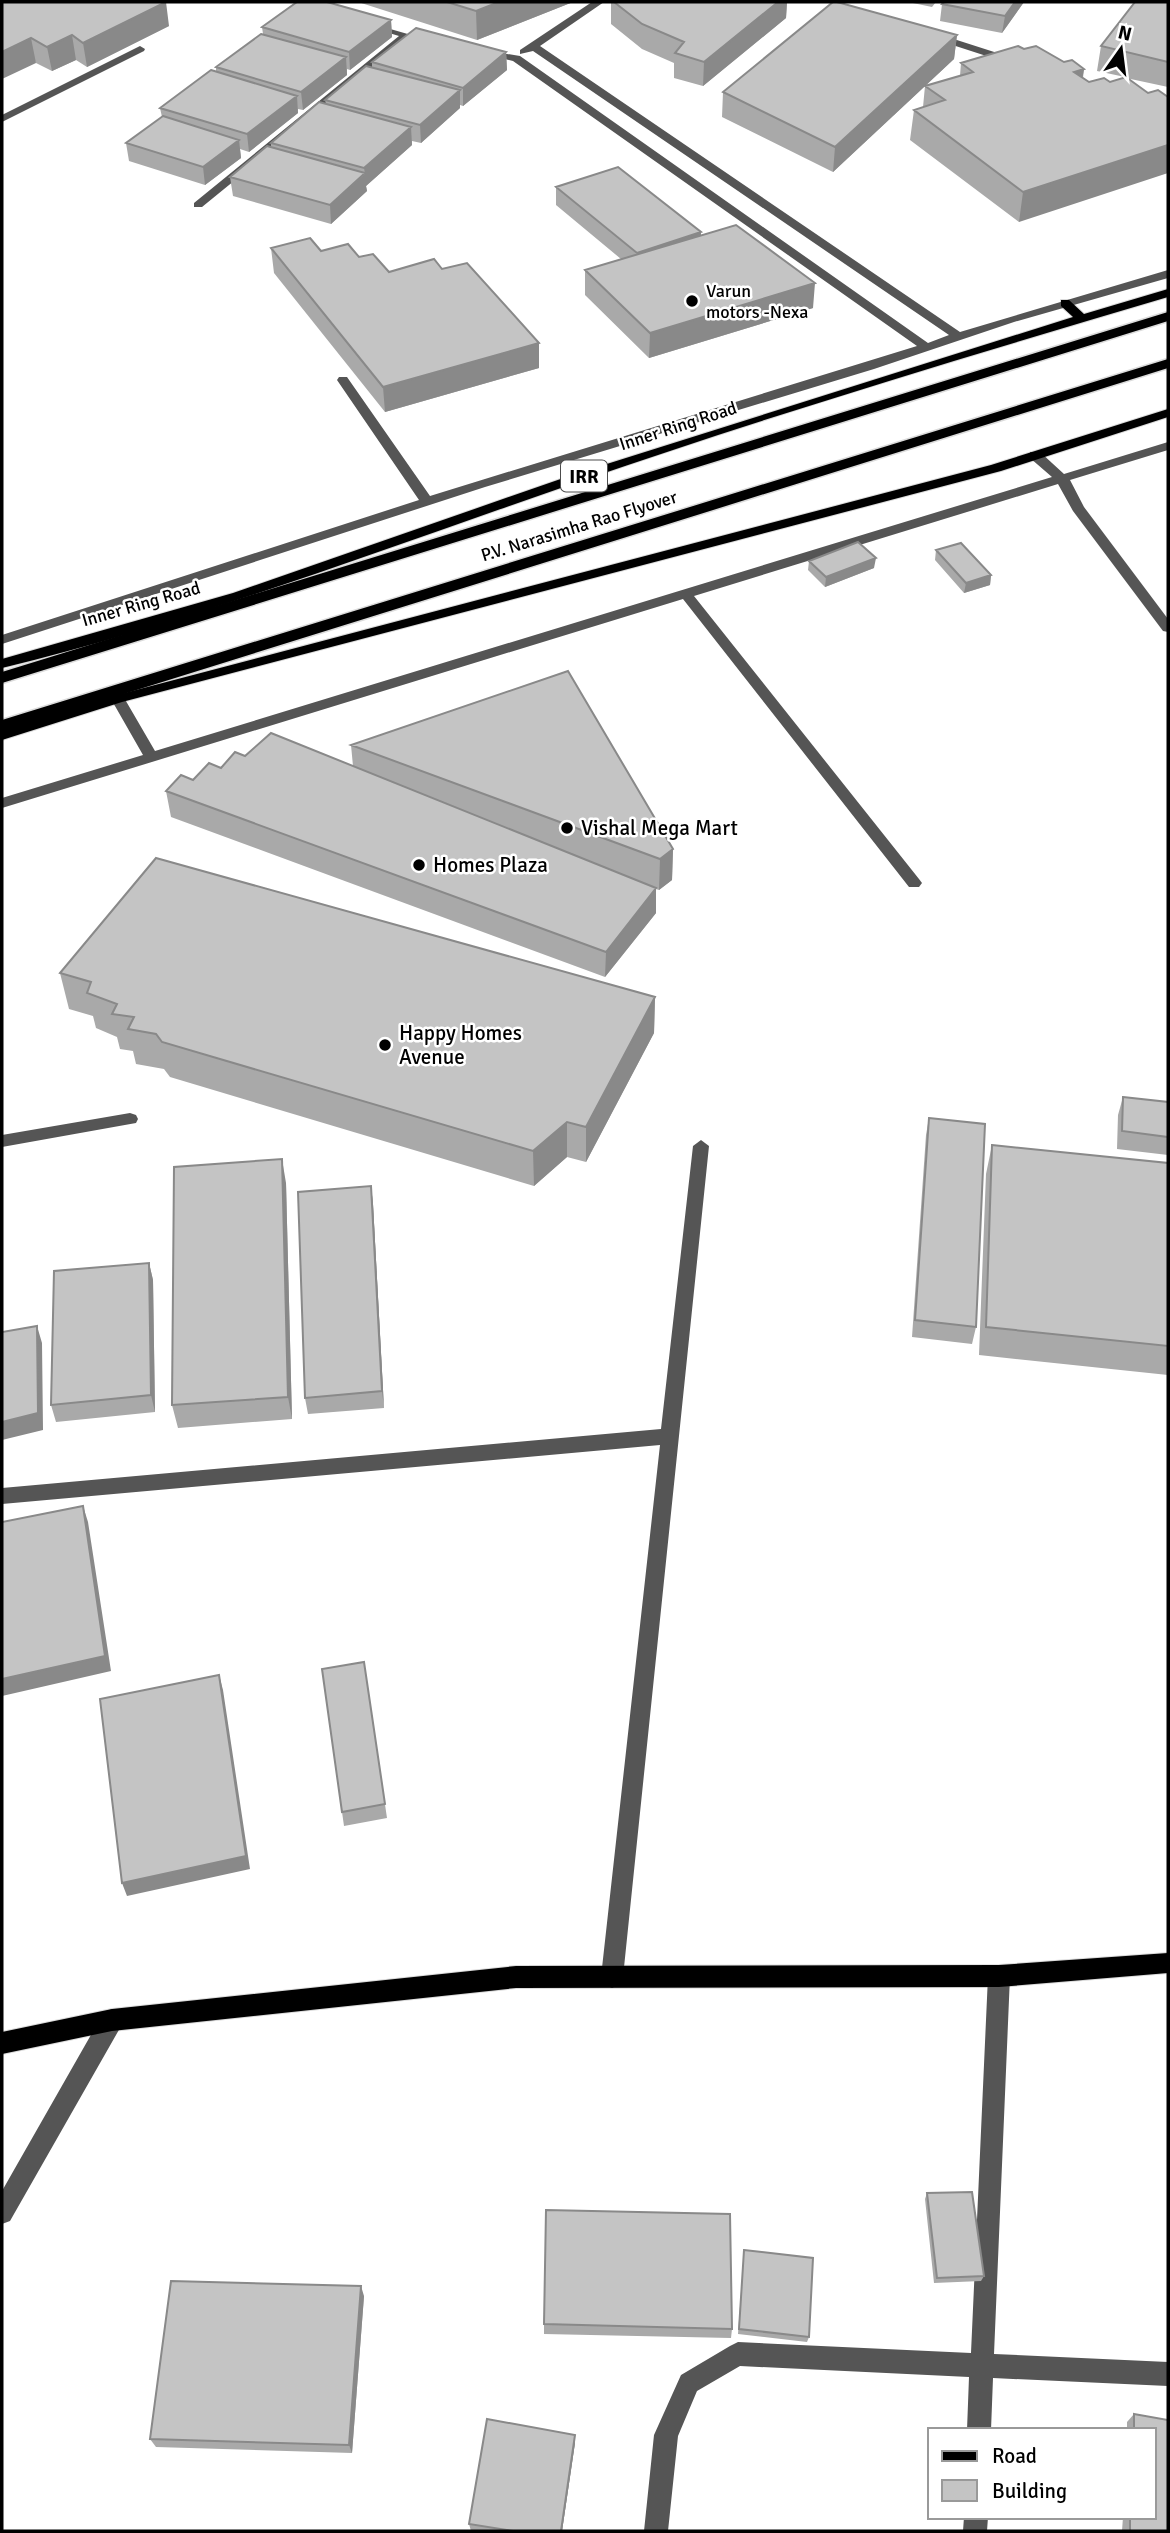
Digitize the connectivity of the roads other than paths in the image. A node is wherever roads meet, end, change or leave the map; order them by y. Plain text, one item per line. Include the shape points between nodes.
1 (599, 2) edge
2 (358, 19) edge
3 (921, 31) edge
4 (404, 37) junction
5 (441, 44) edge
6 (533, 46) junction
7 (140, 49) edge
8 (478, 51) edge
9 (516, 58) junction
10 (1025, 65) edge
11 (2, 119) edge
12 (198, 205) dead end
13 (1168, 274) edge
14 (1168, 293) edge
15 (1065, 303) junction
16 (1168, 316) edge
17 (1082, 319) junction
18 (958, 336) junction
19 (926, 347) junction
20 (1168, 363) edge
21 (343, 380) edge
22 (1168, 413) edge
23 (1168, 446) edge
24 (1035, 456) junction
25 (1063, 480) junction
26 (427, 502) junction
27 (686, 594) junction
28 (1168, 628) edge
29 (2, 640) edge
30 (2, 664) edge
31 (2, 678) edge
32 (118, 699) junction
33 (2, 726) edge
34 (2, 735) edge
35 (150, 755) junction
36 (2, 803) edge
37 (914, 883) dead end
38 (130, 1119) dead end
39 (2, 1141) edge
40 (701, 1146) dead end
41 (670, 1436) junction
42 (2, 1496) edge
43 (1168, 1963) edge
44 (999, 1976) junction
45 (612, 1977) junction
46 (112, 2020) junction
47 (2, 2043) edge
48 (2, 2213) edge
49 (982, 2365) junction
50 (1168, 2374) edge
51 (979, 2428) edge
52 (656, 2531) edge

1 - 6 street
2 - 4 street
3 - 10 street
4 - 5 street
4 - 12 street
6 - 9 street
6 - 18 street
7 - 11 street
8 - 9 street
9 - 19 street
13 - 15 street, Inner Ring Road
14 - 17 main road, Inner Ring Road / IRR
15 - 17 main road
15 - 18 street, Inner Ring Road
16 - 31 highway, P.V. Narasimha Rao Flyover
17 - 30 main road, Inner Ring Road / IRR via 580,477 238,596
18 - 19 street, Inner Ring Road
19 - 26 street, Inner Ring Road
20 - 33 highway, P.V. Narasimha Rao Flyover
21 - 26 street
22 - 24 main road
23 - 25 street
24 - 25 street
24 - 32 main road
25 - 27 street
25 - 28 street via 1077,508
26 - 29 street, Inner Ring Road
27 - 35 street
27 - 37 street
32 - 34 main road
32 - 35 street
35 - 36 street
38 - 39 street
40 - 41 street
41 - 42 street
41 - 45 street
43 - 44 main road
44 - 45 main road
44 - 49 street
45 - 46 main road via 516,1977
46 - 47 main road
46 - 48 street
49 - 50 street
49 - 51 street
49 - 52 street via 738,2354 689,2383 666,2435

